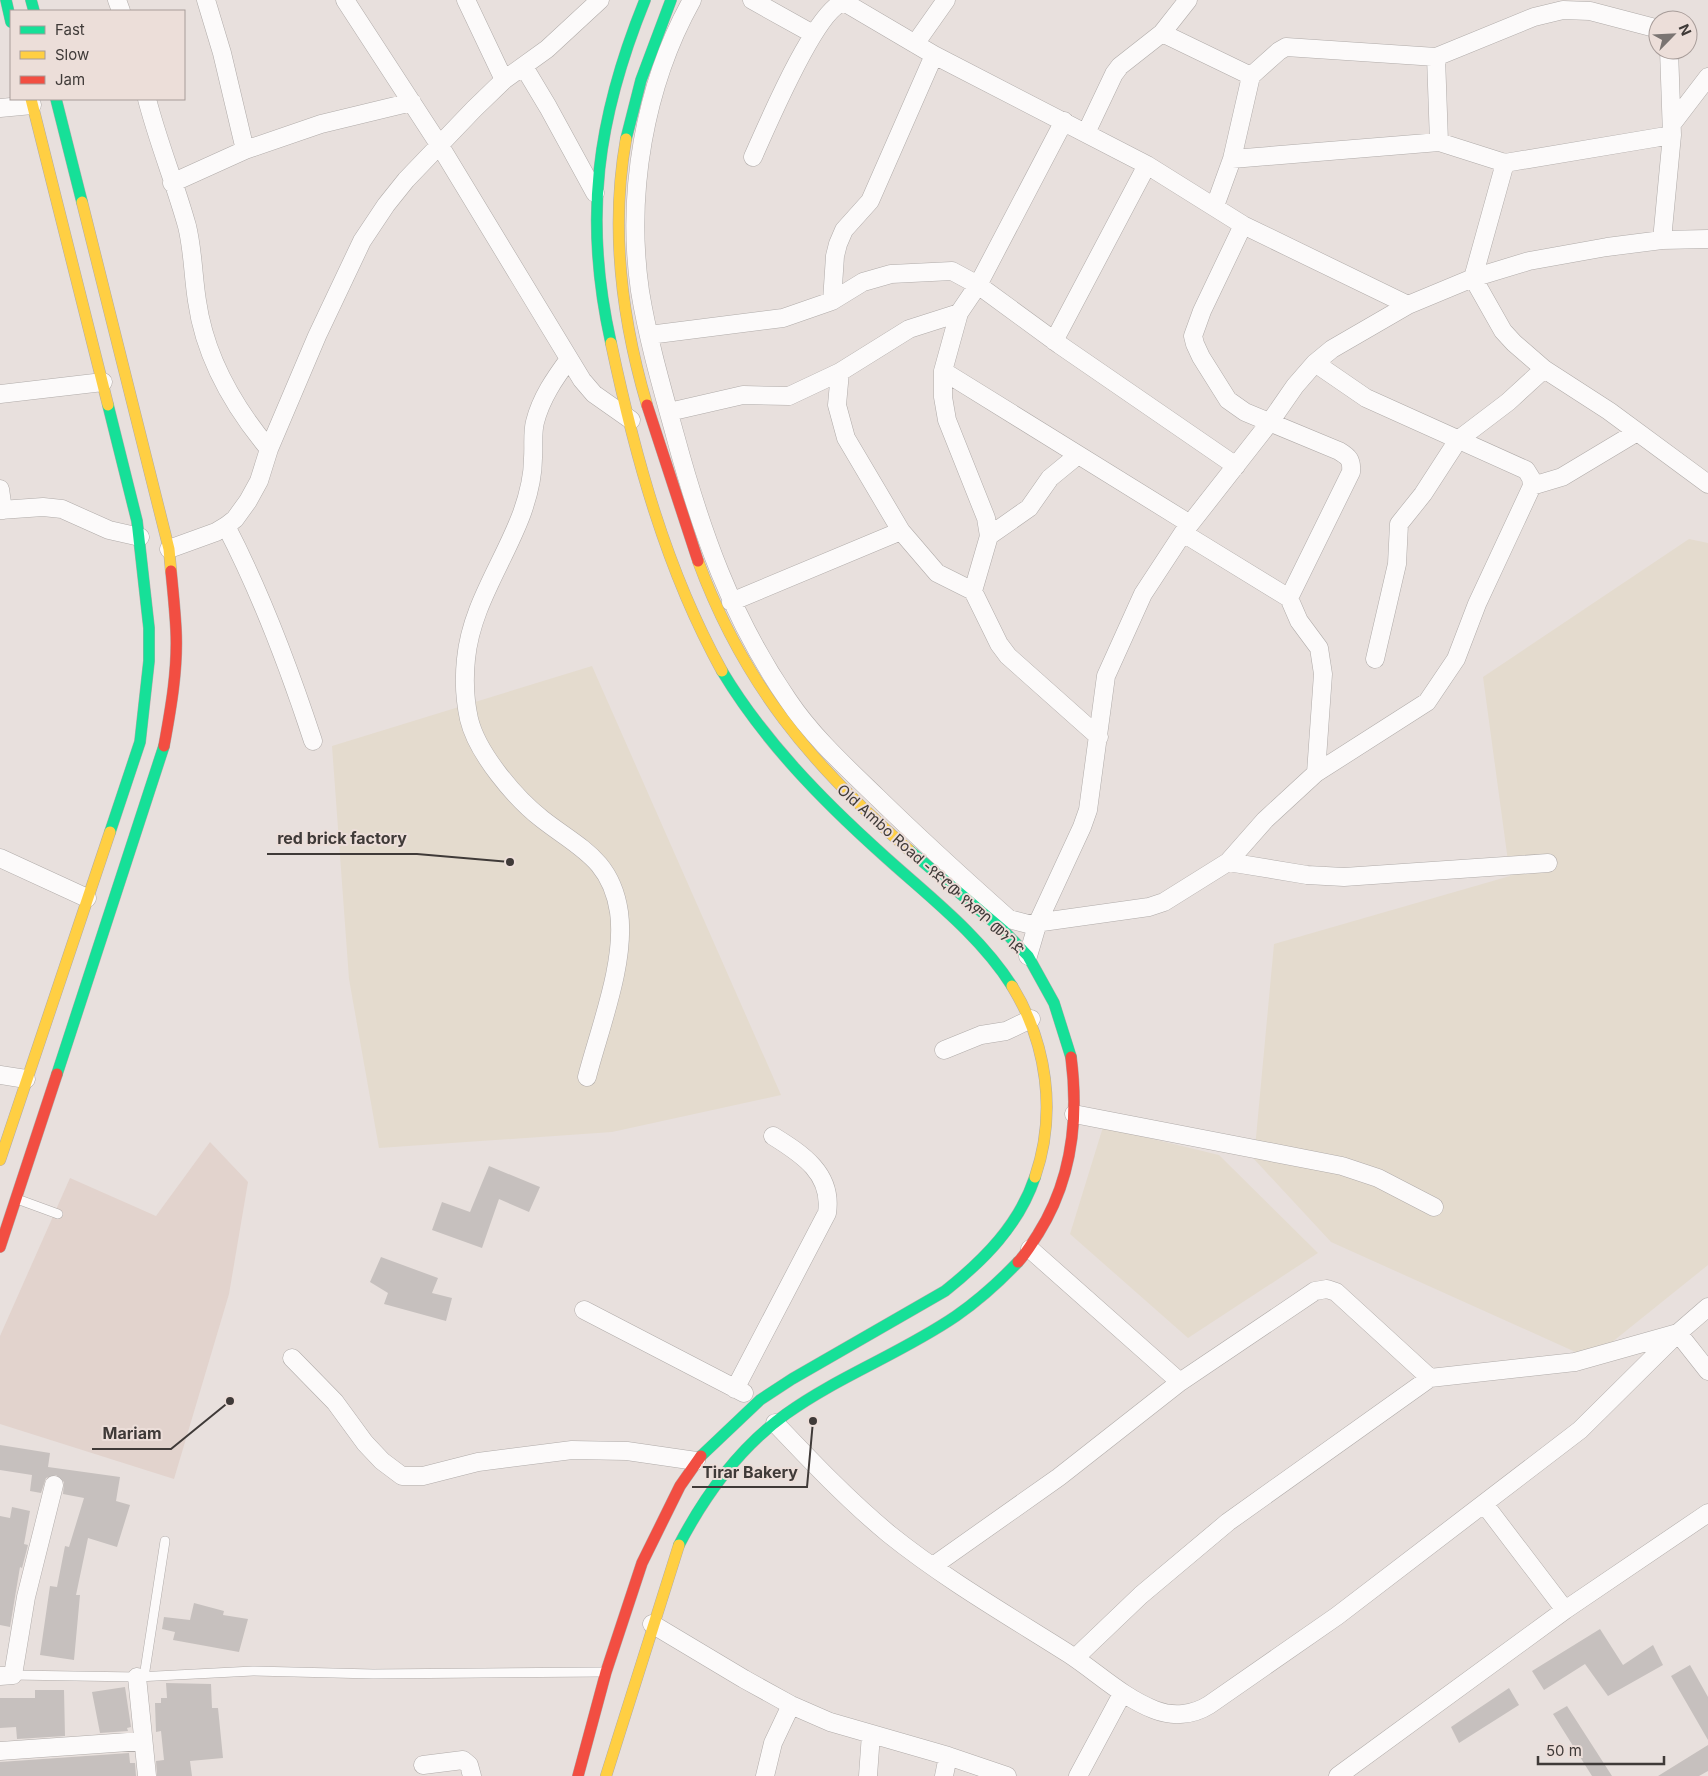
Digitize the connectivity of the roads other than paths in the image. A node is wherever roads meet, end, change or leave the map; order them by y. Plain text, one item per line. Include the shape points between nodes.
1 (6, 0) edge
2 (206, 0) edge
3 (345, 0) edge
4 (466, 0) edge
5 (600, 0) edge
6 (645, 0) edge
7 (671, 0) edge
8 (692, 0) edge
9 (752, 0) edge
10 (946, 0) edge
11 (1188, 0) edge
12 (842, 1) edge
13 (10, 18) edge
14 (1648, 26) edge
15 (1162, 33) junction
16 (813, 34) junction
17 (916, 44) junction
18 (934, 55) junction
19 (1436, 58) junction
20 (1669, 60) edge
21 (524, 68) junction
22 (1251, 76) junction
23 (1708, 77) edge
24 (504, 80) junction
25 (56, 100) edge
26 (147, 100) edge
27 (32, 102) edge
28 (412, 102) junction
29 (0, 108) edge
30 (1064, 121) junction
31 (1672, 129) junction
32 (1086, 133) junction
33 (1439, 142) junction
34 (440, 146) junction
35 (245, 150) junction
36 (753, 157) dead end
37 (1232, 159) junction
38 (1506, 163) junction
39 (1147, 165) junction
40 (172, 183) junction
41 (597, 196) junction
42 (1216, 206) junction
43 (1243, 225) junction
44 (1708, 239) edge
45 (1662, 240) junction
46 (1473, 278) junction
47 (978, 285) junction
48 (832, 301) junction
49 (1408, 305) junction
50 (959, 313) junction
51 (649, 335) junction
52 (1054, 341) junction
53 (569, 359) junction
54 (1316, 363) junction
55 (1544, 370) junction
56 (943, 371) junction
57 (840, 372) junction
58 (103, 382) junction
59 (0, 394) edge
60 (669, 412) junction
61 (650, 417) junction
62 (629, 420) junction
63 (1270, 422) junction
64 (1637, 432) junction
65 (1458, 440) junction
66 (269, 449) junction
67 (1078, 455) junction
68 (1236, 466) junction
69 (1708, 484) edge
70 (1532, 486) junction
71 (0, 489) edge
72 (676, 500) junction
73 (652, 504) junction
74 (1, 510) edge
75 (226, 526) junction
76 (1187, 528) junction
77 (901, 530) junction
78 (988, 536) junction
79 (140, 537) junction
80 (169, 549) junction
81 (973, 591) junction
82 (1289, 598) junction
83 (731, 602) junction
84 (1375, 659) dead end
85 (1099, 737) junction
86 (313, 741) dead end
87 (140, 742) junction
88 (163, 750) junction
89 (1316, 773) junction
90 (0, 858) edge
91 (1228, 862) junction
92 (1548, 863) dead end
93 (87, 898) junction
94 (1009, 919) junction
95 (1038, 922) junction
96 (1025, 952) junction
97 (1062, 1022) junction
98 (1034, 1026) junction
99 (944, 1050) dead end
100 (0, 1075) edge
101 (587, 1077) dead end
102 (26, 1079) junction
103 (1074, 1114) junction
104 (773, 1136) dead end
105 (0, 1160) edge
106 (17, 1199) junction
107 (1434, 1207) dead end
108 (58, 1214) dead end
109 (4, 1225) edge
110 (0, 1247) edge
111 (1030, 1249) junction
112 (1708, 1307) edge
113 (584, 1310) dead end
114 (1678, 1333) junction
115 (292, 1358) dead end
116 (1708, 1371) edge
117 (1430, 1378) junction
118 (1180, 1382) junction
119 (735, 1388) junction
120 (760, 1400) junction
121 (774, 1423) junction
122 (696, 1461) junction
123 (54, 1485) dead end
124 (693, 1493) junction
125 (1485, 1505) junction
126 (1708, 1512) edge
127 (165, 1541) dead end
128 (933, 1566) junction
129 (1565, 1610) junction
130 (652, 1624) junction
131 (1076, 1658) junction
132 (606, 1672) junction
133 (6, 1676) edge
134 (141, 1677) junction
135 (1122, 1694) junction
136 (791, 1705) junction
137 (871, 1734) junction
138 (142, 1741) junction
139 (0, 1751) edge
140 (948, 1756) junction
141 (423, 1765) dead end
142 (147, 1776) edge
143 (472, 1776) edge
144 (578, 1776) edge
145 (606, 1776) edge
146 (766, 1776) edge
147 (868, 1776) edge
148 (944, 1776) edge
149 (1007, 1776) edge
150 (1078, 1776) edge
151 (1338, 1776) edge

1 - 13 main road
2 - 35 street
3 - 28 street
4 - 24 street
5 - 21 street
6 - 41 main road, Old Ambo Road -የድሮው የአምቦ መንገድ via 624,52 606,118
7 - 61 main road, Old Ambo Road -የድሮው የአምቦ መንገድ via 645,63 629,120 617,217 623,304
8 - 51 street via 653,92 644,134 637,256
9 - 16 street
10 - 17 street
11 - 15 street
12 - 16 street
12 - 17 street
14 - 19 street via 1590,11 1563,10 1534,17
15 - 22 street
15 - 32 street via 1117,70
16 - 36 street
17 - 18 street
18 - 30 street
18 - 48 street via 870,200 844,230 838,244
19 - 22 street via 1294,46 1279,51
19 - 33 street
20 - 31 street
21 - 24 street
21 - 41 street
22 - 37 street
23 - 31 street
24 - 34 street
25 - 80 main road
26 - 40 street
27 - 29 street
27 - 58 main road
28 - 34 street
28 - 35 street via 321,124
30 - 32 street
30 - 47 street
31 - 38 street
31 - 45 street
32 - 39 street
33 - 37 street
33 - 38 street
34 - 53 street
34 - 66 street via 406,180 362,241
35 - 40 street
37 - 42 street
38 - 46 street
39 - 42 street
39 - 52 street
40 - 66 street via 191,246 206,344 238,408
41 - 62 main road, Old Ambo Road -የድሮው የአምቦ መንገድ via 598,253 605,317
42 - 43 street
43 - 49 street
43 - 63 street via 1193,336 1201,357 1228,400 1245,412
44 - 45 street
45 - 46 street via 1529,261
46 - 49 street
46 - 55 street via 1503,332
47 - 48 street via 952,271 891,274 863,282
47 - 50 street
47 - 52 street
48 - 51 street via 783,318
49 - 54 street via 1332,349
50 - 56 street
50 - 57 street via 909,328
51 - 60 street
52 - 68 street
53 - 62 street via 594,394
53 - 101 street via 549,387 534,424 533,461 525,506 469,635 466,691 469,720 492,764 540,818 592,856 613,889 619,910 617,966
54 - 63 street
54 - 65 street via 1366,398
55 - 64 street
55 - 65 street
56 - 67 street
56 - 78 street via 947,420 986,518
57 - 60 street via 789,396 743,394
57 - 77 street via 837,405 846,438
58 - 59 street
58 - 79 main road
60 - 83 street via 702,529
61 - 62 street
61 - 72 main road, Old Ambo Road -የድሮው የአምቦ መንገድ
62 - 73 main road, Old Ambo Road -የድሮው የአምቦ መንገድ
63 - 68 street
63 - 82 street via 1340,451 1350,458 1352,464
64 - 69 street
64 - 70 street via 1562,477
65 - 70 street via 1526,470
65 - 84 street via 1399,524 1397,564
66 - 75 street via 252,494
67 - 76 street
67 - 78 street via 1050,478 1029,508
68 - 76 street
70 - 89 street via 1477,604 1456,659 1427,702
71 - 74 street
72 - 73 main road
72 - 96 main road, Old Ambo Road -የድሮው የአምቦ መንገድ via 699,567 727,632 792,732 851,798
73 - 98 main road, Old Ambo Road -የድሮው የአምቦ መንገድ via 693,614 740,699 782,754 834,809 998,962 1020,995
74 - 79 street via 62,509 109,530
75 - 80 street
75 - 86 street via 265,610 297,690
76 - 82 street
76 - 85 street via 1143,594 1114,655 1106,676
77 - 81 street via 936,573
77 - 83 street
78 - 81 street
79 - 87 main road via 149,653
80 - 88 main road via 176,630 171,708
81 - 85 street via 1008,656
82 - 89 street via 1299,621 1319,648 1323,664
83 - 94 street via 789,703 819,738 910,829
85 - 95 street via 1088,810
87 - 88 main road
87 - 93 main road
88 - 106 main road
89 - 91 street via 1265,820
90 - 93 street
91 - 92 street via 1344,877
91 - 95 street via 1164,902 1149,907
93 - 102 main road
94 - 95 street
94 - 96 street
95 - 96 street
96 - 97 main road, Old Ambo Road -የድሮው የአምቦ መንገድ via 1053,999
97 - 98 main road
97 - 103 main road, Old Ambo Road -የድሮው የአምቦ መንገድ via 1070,1058
98 - 99 street via 981,1035
98 - 120 main road, Old Ambo Road -የድሮው የአምቦ መንገድ via 1044,1059 1048,1090 1043,1152 1026,1198 1003,1237 945,1292 812,1365
100 - 102 street
102 - 105 main road
103 - 107 street via 1342,1166 1378,1178
103 - 111 main road, Old Ambo Road -የድሮው የአምቦ መንገድ via 1070,1159 1062,1185 1044,1228
104 - 119 street via 804,1155 824,1180 829,1201 827,1213
106 - 108 lane
106 - 109 main road
109 - 110 main road
111 - 118 street
111 - 121 main road, Old Ambo Road -የድሮው የአምቦ መንገድ via 1012,1272 978,1302 812,1397
112 - 114 street
113 - 119 street
114 - 116 street
114 - 117 street via 1576,1362
114 - 125 street via 1580,1430
115 - 122 street via 335,1402 365,1443 402,1476 423,1476 478,1462 572,1450 627,1451
117 - 118 street via 1336,1292 1327,1289 1314,1291
117 - 131 street via 1228,1522 1141,1596
118 - 128 street via 1059,1477
119 - 120 street
120 - 122 main road, Old Ambo Road -የድሮው የአምቦ መንገድ
121 - 124 main road, Old Ambo Road -የድሮው የአምቦ መንገድ
121 - 128 street via 849,1499
122 - 124 main road, Old Ambo Road -የድሮው የአምቦ መንገድ
123 - 133 street
124 - 130 main road, Old Ambo Road -የድሮው የአምቦ መንገድ via 689,1525 675,1554
124 - 132 main road, Old Ambo Road -የድሮው የአምቦ መንገድ via 642,1563
125 - 129 street
125 - 135 street via 1337,1616 1199,1711 1168,1713
126 - 129 street
127 - 134 lane
128 - 131 street
129 - 151 street
130 - 136 street
130 - 145 main road, Old Ambo Road -የድሮው የአምቦ መንገድ
131 - 135 street
132 - 134 lane via 373,1674 253,1671
132 - 144 main road, Old Ambo Road -የድሮው የአምቦ መንገድ
133 - 134 lane
134 - 138 street
135 - 150 street
136 - 137 street via 830,1722
136 - 146 street via 773,1743
137 - 140 street
137 - 147 street
138 - 139 street
138 - 142 street
140 - 148 street
140 - 149 street
141 - 143 street via 463,1760 469,1765

